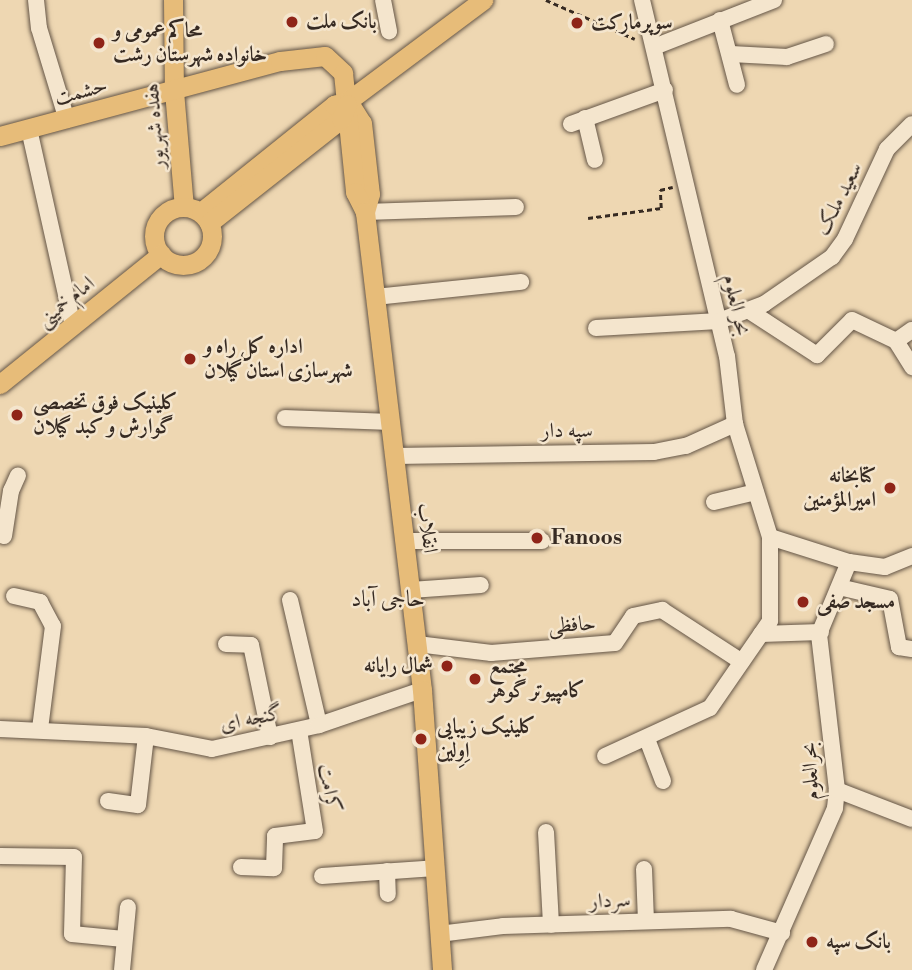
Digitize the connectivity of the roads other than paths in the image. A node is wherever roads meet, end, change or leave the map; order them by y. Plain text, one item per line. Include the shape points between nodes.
1 (37, 0) edge
2 (173, 0) edge
3 (383, 0) edge
4 (642, 0) edge
5 (774, 0) edge
6 (479, 1) edge
7 (720, 20) junction
8 (388, 31) dead end
9 (826, 44) dead end
10 (654, 47) junction
11 (731, 54) junction
12 (737, 85) dead end
13 (665, 90) junction
14 (174, 91) junction
15 (147, 98) junction
16 (348, 101) junction
17 (176, 113) junction
18 (66, 120) junction
19 (912, 124) edge
20 (29, 129) junction
21 (0, 136) edge
22 (595, 160) dead end
23 (516, 207) dead end
24 (365, 212) junction
25 (198, 214) junction
26 (161, 254) junction
27 (521, 282) dead end
28 (375, 297) junction
29 (751, 312) junction
30 (719, 321) junction
31 (73, 326) junction
32 (596, 328) dead end
33 (912, 330) edge
34 (896, 341) junction
35 (912, 367) edge
36 (0, 384) edge
37 (285, 418) dead end
38 (390, 422) junction
39 (735, 424) junction
40 (395, 456) junction
41 (18, 475) dead end
42 (5, 488) edge
43 (756, 492) junction
44 (714, 502) dead end
45 (4, 536) dead end
46 (770, 537) junction
47 (405, 541) junction
48 (542, 541) dead end
49 (912, 556) edge
50 (849, 562) junction
51 (481, 585) dead end
52 (839, 586) junction
53 (411, 590) junction
54 (13, 596) dead end
55 (290, 600) dead end
56 (821, 632) junction
57 (761, 634) junction
58 (226, 644) dead end
59 (417, 644) junction
60 (912, 649) edge
61 (742, 662) junction
62 (422, 690) junction
63 (320, 725) junction
64 (0, 729) edge
65 (40, 729) junction
66 (299, 730) junction
67 (146, 736) junction
68 (270, 737) junction
69 (647, 739) junction
70 (605, 756) dead end
71 (663, 781) dead end
72 (836, 790) junction
73 (108, 801) dead end
74 (912, 819) edge
75 (546, 832) dead end
76 (0, 856) edge
77 (242, 867) dead end
78 (435, 868) junction
79 (644, 869) dead end
80 (387, 871) junction
81 (321, 876) dead end
82 (388, 894) dead end
83 (128, 908) dead end
84 (646, 921) junction
85 (551, 925) junction
86 (439, 928) junction
87 (782, 933) junction
88 (124, 940) junction
89 (122, 970) edge
90 (432, 970) edge
91 (442, 970) edge
92 (752, 970) edge
93 (764, 970) edge

1 - 18 street via 39,28
2 - 14 main road, هفده شهریور
3 - 8 street
4 - 10 street, بحر العلوم
5 - 7 street
6 - 16 main road
7 - 10 street
7 - 11 street
9 - 11 street via 787,57
10 - 13 street, بحر العلوم
11 - 12 street
13 - 22 street via 578,121
13 - 30 street, بحر العلوم
14 - 15 main road, حشمت
14 - 16 main road, حشمت via 280,61 325,57 343,73
14 - 17 main road, هفده شهریور
15 - 17 main road via 167,100
15 - 18 main road, حشمت
16 - 24 main road, انقلاب via 362,123 369,194
16 - 25 main road via 341,119
17 - 25 main road, هفده شهریور
18 - 20 main road, حشمت
19 - 29 street, سعید ملک via 887,149 832,257
20 - 21 main road, حشمت
20 - 31 street
23 - 24 street
24 - 28 main road, انقلاب
25 - 26 main road via 166,212 155,227
25 - 26 main road via 212,242 202,258 185,265
26 - 31 main road, امام خمینی
27 - 28 street
28 - 38 main road, انقلاب
29 - 30 street, سعید ملک
29 - 34 street via 817,355 852,320
30 - 32 street, سعید ملک
30 - 39 street, بحر العلوم
31 - 36 main road, امام خمینی
33 - 34 street
34 - 35 street
37 - 38 street
38 - 40 main road, انقلاب
39 - 40 street, سپه دار via 686,446 654,452
39 - 43 street, بحر العلوم
40 - 47 main road, انقلاب
41 - 42 street
42 - 45 street
43 - 44 street
43 - 46 street, بحر العلوم
46 - 50 street
46 - 57 street via 771,621
47 - 48 street
47 - 53 main road, انقلاب
49 - 50 street via 885,567
50 - 52 street, بحرالعلوم
51 - 53 street
52 - 56 street, بحرالعلوم
52 - 60 street via 890,599 899,647
53 - 59 main road, انقلاب
54 - 65 street via 40,602 53,626
55 - 63 street
56 - 57 street
56 - 72 street, بحرالعلوم
57 - 61 street
58 - 68 street via 251,645
59 - 61 street, حافظی via 491,653 615,643 633,616 662,610
59 - 62 main road, انقلاب
61 - 69 street via 710,708
62 - 63 street, گنجه ای
62 - 78 main road, انقلاب
63 - 66 street, گنجه ای
64 - 65 street, گنجه ای
65 - 67 street, گنجه ای
66 - 68 street, گنجه ای
66 - 77 street, کرامت via 314,831 275,836 274,868
67 - 68 street, گنجه ای via 212,749
67 - 73 street via 138,805
69 - 70 street
69 - 71 street
72 - 74 street
72 - 87 street, بحرالعلوم via 835,808
75 - 85 street
76 - 88 street via 74,857 72,934
78 - 80 street
78 - 86 main road, انقلاب
79 - 84 street
80 - 81 street
80 - 82 street
83 - 88 street
84 - 85 street, سردار
84 - 87 street, سردار via 731,919
85 - 86 street, سردار
86 - 90 main road, انقلاب
86 - 91 main road, انقلاب
87 - 92 street via 762,952
87 - 93 street, بحرالعلوم
88 - 89 street

